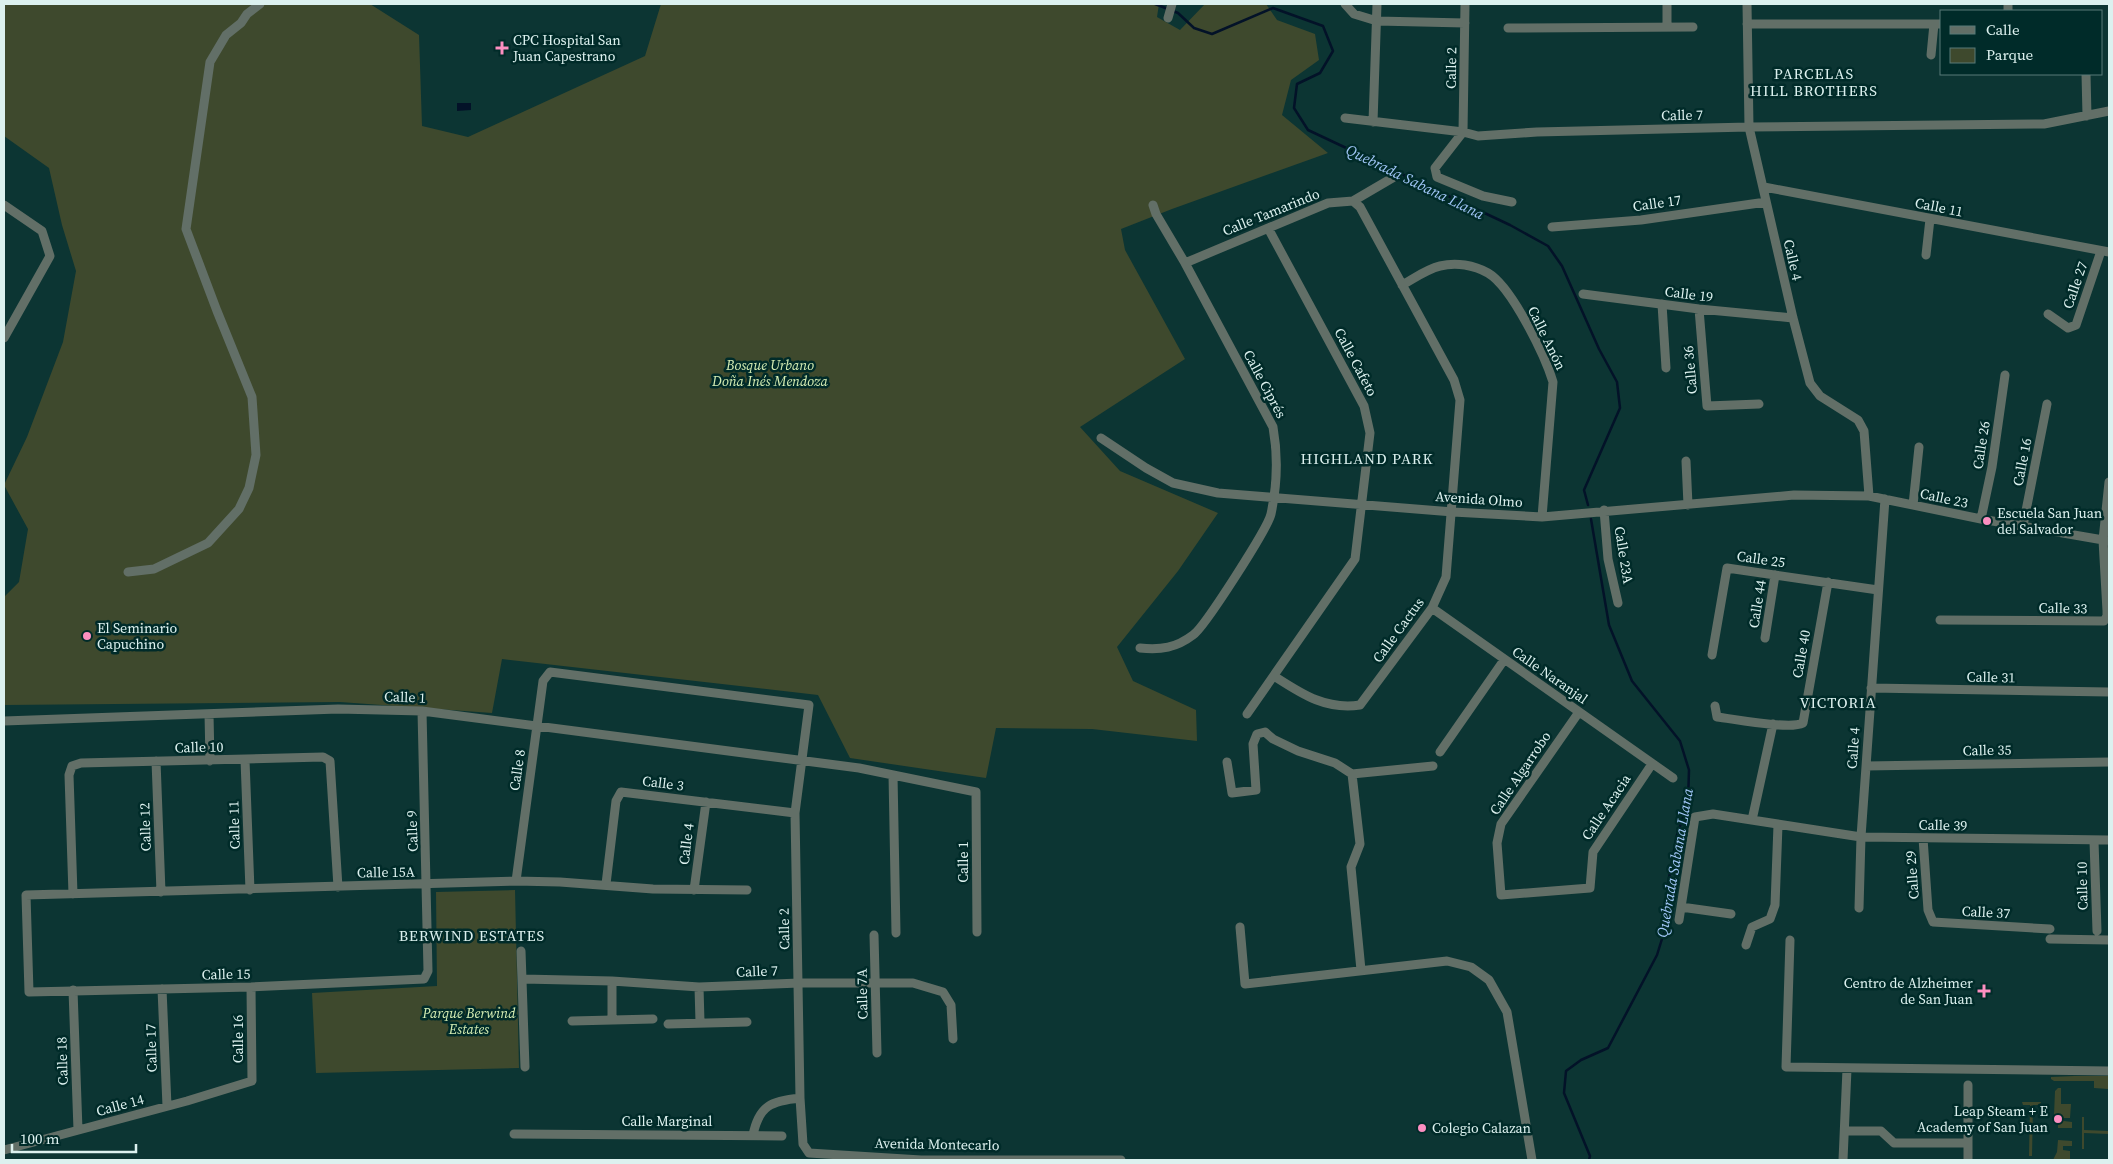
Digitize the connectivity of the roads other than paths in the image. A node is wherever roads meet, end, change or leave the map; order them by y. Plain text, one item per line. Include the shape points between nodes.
1 (260, 4) edge
2 (1172, 4) edge
3 (1345, 4) edge
4 (1377, 4) edge
5 (1465, 4) edge
6 (1667, 4) edge
7 (1747, 4) edge
8 (1168, 18) dead end
9 (1377, 21) junction
10 (1465, 24) junction
11 (1747, 24) junction
12 (1938, 24) edge
13 (1667, 26) junction
14 (1693, 27) dead end
15 (1508, 28) dead end
16 (1931, 55) dead end
17 (2086, 75) edge
18 (2109, 111) edge
19 (2087, 116) junction
20 (1346, 118) dead end
21 (1374, 122) junction
22 (1749, 127) junction
23 (1463, 132) junction
24 (1394, 177) dead end
25 (1764, 187) junction
26 (1352, 201) junction
27 (1512, 202) dead end
28 (1766, 202) junction
29 (4, 205) edge
30 (1153, 205) dead end
31 (1930, 219) junction
32 (1552, 227) dead end
33 (1268, 228) junction
34 (2105, 251) edge
35 (1926, 255) dead end
36 (1185, 263) junction
37 (1402, 285) junction
38 (1582, 294) dead end
39 (1662, 304) junction
40 (1699, 309) junction
41 (2048, 314) dead end
42 (1792, 318) junction
43 (4, 338) edge
44 (1666, 368) dead end
45 (2005, 375) dead end
46 (1759, 404) dead end
47 (2047, 404) dead end
48 (1101, 438) dead end
49 (1919, 447) dead end
50 (1686, 460) dead end
51 (2109, 482) edge
52 (1273, 496) junction
53 (1869, 496) junction
54 (1885, 500) junction
55 (1363, 504) junction
56 (1688, 505) junction
57 (1913, 505) junction
58 (1604, 510) junction
59 (1453, 512) junction
60 (1542, 517) junction
61 (1981, 519) junction
62 (2023, 526) junction
63 (2106, 541) edge
64 (128, 572) dead end
65 (1775, 575) junction
66 (1828, 582) junction
67 (1878, 590) junction
68 (1618, 603) dead end
69 (1432, 608) junction
70 (1940, 620) dead end
71 (1765, 638) dead end
72 (1140, 648) dead end
73 (1712, 655) dead end
74 (1504, 660) junction
75 (557, 673) joint
76 (1274, 676) junction
77 (1871, 688) junction
78 (2109, 692) edge
79 (1715, 706) dead end
80 (422, 711) junction
81 (1579, 712) junction
82 (209, 714) junction
83 (1247, 714) dead end
84 (4, 721) edge
85 (1773, 724) junction
86 (538, 725) junction
87 (1440, 752) dead end
88 (245, 760) junction
89 (802, 760) junction
90 (156, 761) junction
91 (210, 761) junction
92 (1227, 762) dead end
93 (2109, 762) edge
94 (1652, 764) junction
95 (1433, 766) dead end
96 (1866, 766) junction
97 (893, 774) junction
98 (1352, 774) junction
99 (1673, 778) dead end
100 (706, 802) junction
101 (795, 813) junction
102 (1752, 820) junction
103 (1778, 826) junction
104 (1861, 837) junction
105 (1923, 838) junction
106 (2109, 840) edge
107 (2094, 841) junction
108 (516, 881) junction
109 (606, 884) junction
110 (1500, 884) joint
111 (427, 885) junction
112 (338, 887) junction
113 (250, 890) junction
114 (694, 890) junction
115 (747, 890) dead end
116 (161, 892) junction
117 (73, 894) junction
118 (1681, 907) junction
119 (1859, 908) dead end
120 (1928, 910) joint
121 (1731, 914) dead end
122 (1679, 920) dead end
123 (1240, 927) dead end
124 (2097, 931) dead end
125 (977, 932) dead end
126 (896, 933) dead end
127 (874, 935) dead end
128 (1790, 940) dead end
129 (2109, 940) edge
130 (1746, 945) dead end
131 (521, 951) dead end
132 (1361, 970) junction
133 (424, 979) joint
134 (523, 979) junction
135 (612, 981) junction
136 (875, 982) junction
137 (799, 983) junction
138 (251, 987) junction
139 (699, 987) junction
140 (162, 989) junction
141 (74, 990) junction
142 (29, 992) joint
143 (653, 1019) dead end
144 (612, 1020) junction
145 (572, 1021) dead end
146 (700, 1022) junction
147 (747, 1022) dead end
148 (668, 1024) dead end
149 (953, 1039) dead end
150 (877, 1053) dead end
151 (525, 1067) dead end
152 (1847, 1070) junction
153 (2109, 1072) edge
154 (242, 1084) joint
155 (1968, 1085) dead end
156 (800, 1098) junction
157 (167, 1106) junction
158 (78, 1130) junction
159 (1845, 1131) junction
160 (514, 1134) dead end
161 (753, 1135) junction
162 (782, 1136) dead end
163 (1968, 1143) junction
164 (4, 1150) edge
165 (921, 1160) edge
166 (1121, 1160) edge
167 (1532, 1160) edge
168 (1843, 1160) edge
169 (1968, 1160) edge

1 - 64 street via 226,35 210,62 186,229 252,397 256,455 249,488 239,509 208,543 154,569
2 - 8 street
3 - 9 street via 1354,14
4 - 9 street
5 - 10 street, Calle 2
6 - 13 street
7 - 11 street, Calle 4
9 - 10 street
9 - 21 street
10 - 23 street, Calle 2
11 - 12 street
11 - 22 street, Calle 4
12 - 16 street
13 - 14 street
13 - 15 street
17 - 19 street
18 - 19 street, Calle 7
19 - 22 street, Calle 7 via 2044,124
20 - 21 street, Calle 7
21 - 23 street, Calle 7
22 - 23 street, Calle 7 via 1478,136
22 - 25 street, Calle 4
23 - 27 street via 1435,168 1438,177 1484,196
24 - 26 street, Calle Tamarindo
25 - 28 street, Calle 4
25 - 31 street, Calle 11
26 - 33 street, Calle Tamarindo via 1328,203
26 - 37 street, Calle Cactus via 1360,206
28 - 32 street, Calle 17 via 1641,220
28 - 42 street, Calle 4
29 - 43 street via 42,231 50,256
30 - 36 street, Calle Ciprés
31 - 34 street, Calle 11
31 - 35 street
33 - 36 street, Calle Tamarindo
33 - 55 street, Calle Cafeto via 1364,406 1370,433
34 - 41 street, Calle 27 via 2076,325 2068,328
36 - 52 street, Calle Ciprés via 1273,427 1277,451
37 - 59 street, Calle Cactus via 1454,380 1460,400
37 - 60 street, Calle Anón via 1439,266 1465,264 1489,274 1511,297 1548,364 1553,382
38 - 39 street, Calle 19
39 - 40 street, Calle 19
39 - 44 street
40 - 42 street, Calle 19
40 - 46 street, Calle 36 via 1707,406
42 - 53 street, Calle 4 via 1810,383 1820,396 1858,420 1864,430
45 - 61 street, Calle 26
47 - 62 street, Calle 16
48 - 52 street, Avenida Olmo via 1174,483 1218,493
49 - 57 street
50 - 56 street
51 - 63 street
52 - 55 street, Avenida Olmo
52 - 72 street, Calle Ciprés via 1271,516 1260,539 1196,634 1172,648
53 - 54 street, Calle 23
53 - 56 street, Avenida Olmo via 1794,495
54 - 57 street, Calle 23
54 - 67 street, Calle 4
55 - 59 street, Avenida Olmo
55 - 76 street, Calle Cafeto via 1355,559
56 - 58 street, Avenida Olmo
57 - 61 street, Calle 23
58 - 60 street, Avenida Olmo
58 - 68 street, Calle 23A via 1608,559
59 - 60 street, Avenida Olmo
59 - 69 street, Calle Cactus via 1446,577
61 - 62 street, Calle 23
62 - 63 street, Calle 23
63 - 70 street, Calle 33 via 2107,616 2104,621
65 - 66 street, Calle 25
65 - 71 street, Calle 44
65 - 73 street, Calle 25 via 1727,568
66 - 67 street, Calle 25
66 - 85 street, Calle 40 via 1803,723 1798,726
67 - 77 street, Calle 4
69 - 74 street, Calle Naranjal
69 - 76 street, Calle Cactus via 1360,705 1343,707 1309,698
74 - 81 street, Calle Naranjal
74 - 87 street
75 - 86 street, Calle 8 via 550,672 543,681
75 - 89 street, Calle 2 via 809,705
76 - 83 street, Calle Cafeto
77 - 78 street, Calle 31
77 - 96 street, Calle 4
79 - 85 street, Calle 40 via 1718,717
80 - 82 street, Calle 1 via 338,709
80 - 86 street, Calle 1
80 - 111 street, Calle 9
81 - 94 street, Calle Naranjal
81 - 110 street, Calle Algarrobo via 1501,824 1498,843
82 - 84 street, Calle 1
82 - 91 street
85 - 102 street
86 - 89 street, Calle 1
86 - 108 street, Calle 8
88 - 91 street, Calle 10
88 - 112 street, Calle 10 via 323,757 330,761
88 - 113 street, Calle 11
89 - 97 street, Calle 1
89 - 101 street, Calle 2
90 - 91 street, Calle 10
90 - 116 street, Calle 12
90 - 117 street, Calle 10 via 72,766 69,775
92 - 98 street via 1232,793 1256,790 1253,744 1257,734 1264,732 1298,751 1335,763
93 - 96 street, Calle 35
94 - 99 street, Calle Naranjal
94 - 110 street, Calle Acacia via 1593,852 1590,888 1501,895
95 - 98 street
96 - 104 street, Calle 4
97 - 125 street, Calle 1 via 976,792
97 - 126 street
98 - 132 street via 1360,844 1350,867
100 - 101 street, Calle 3
100 - 109 street, Calle 3 via 621,792 616,801
100 - 114 street, Calle 4
101 - 137 street, Calle 2
102 - 103 street, Calle 39
102 - 118 street, Calle 39 via 1713,814 1695,817
103 - 104 street, Calle 39
103 - 130 street via 1776,905 1770,919 1752,927
104 - 105 street, Calle 39
104 - 119 street, Calle 4
105 - 107 street, Calle 39
105 - 120 street, Calle 29
106 - 107 street, Calle 39
107 - 124 street, Calle 10
108 - 109 street, Calle 15A
108 - 111 street, Calle 15A
109 - 114 street, Calle 15A
111 - 112 street, Calle 15A
111 - 133 street, Calle 9 via 428,971
112 - 113 street, Calle 15A
113 - 116 street, Calle 15A
114 - 115 street, Calle 15A
116 - 117 street, Calle 15A
117 - 142 street, Calle 15A via 26,895
118 - 121 street
118 - 122 street, Calle 39
120 - 129 street, Calle 37 via 1933,922
123 - 132 street via 1245,984
127 - 136 street, Calle 7A
128 - 152 street via 1786,1067
131 - 134 street
132 - 167 street via 1447,961 1471,967 1489,980 1507,1012
133 - 138 street, Calle 15
134 - 135 street, Calle 7
134 - 151 street
135 - 139 street, Calle 7
135 - 144 street
136 - 137 street, Calle 7
136 - 149 street, Calle 7 via 913,983 943,992 951,1005
136 - 150 street, Calle 7A
137 - 139 street, Calle 7
137 - 156 street, Calle 2
138 - 140 street, Calle 15
138 - 154 street, Calle 16 via 252,1081
139 - 146 street
140 - 141 street, Calle 15
140 - 157 street, Calle 17
141 - 142 street, Calle 15
141 - 158 street, Calle 18
143 - 144 street
144 - 145 street
146 - 147 street
146 - 148 street
152 - 153 street
152 - 159 street
154 - 157 street, Calle 14
155 - 163 street
156 - 161 street via 781,1100 765,1108 756,1120
156 - 165 street, Avenida Montecarlo via 803,1144 809,1153
157 - 158 street, Calle 14
158 - 164 street, Calle 14
159 - 163 street via 1881,1131 1894,1143
159 - 168 street
160 - 161 street, Calle Marginal
161 - 162 street, Calle Marginal
163 - 169 street
165 - 166 street, Avenida Montecarlo

